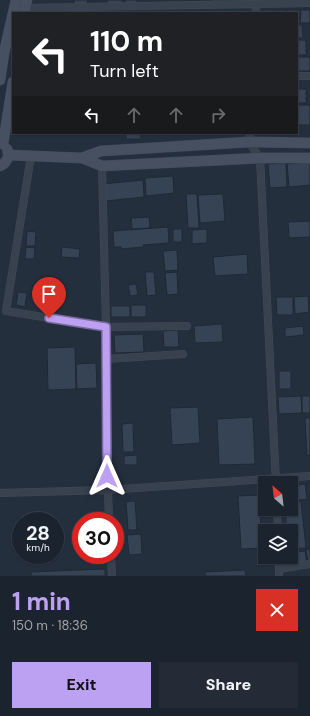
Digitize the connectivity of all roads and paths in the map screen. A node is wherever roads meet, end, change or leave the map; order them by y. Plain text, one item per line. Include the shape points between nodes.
1 (16, 0) edge
2 (310, 3) edge
3 (256, 4) junction
4 (26, 7) edge
5 (13, 12) edge
6 (256, 12) edge
7 (12, 15) edge
8 (2, 53) edge
9 (298, 76) edge
10 (310, 76) edge
11 (0, 80) edge
12 (12, 88) edge
13 (250, 138) edge
14 (2, 143) edge
15 (310, 143) edge
16 (9, 155) junction
17 (31, 156) junction
18 (82, 158) junction
19 (260, 158) junction
20 (310, 158) edge
21 (0, 166) edge
22 (102, 166) junction
23 (187, 326) dead end
24 (106, 327) junction
25 (183, 354) dead end
26 (107, 359) junction
27 (276, 476) edge
28 (310, 476) edge
29 (298, 478) edge
30 (258, 482) edge
31 (108, 490) junction
32 (0, 493) edge
33 (109, 512) edge
34 (111, 564) edge
35 (310, 564) edge
36 (279, 572) edge
37 (112, 576) edge

1 - 5 street
2 - 3 street
3 - 4 street
3 - 6 street
7 - 8 street
8 - 11 street
9 - 10 street
12 - 14 street
13 - 15 street
13 - 18 street via 102,151
13 - 19 street
14 - 16 street
16 - 17 street
16 - 21 street via 6,163
17 - 18 street
17 - 24 street via 6,311
18 - 22 street
19 - 20 street
19 - 22 street
19 - 27 street
22 - 24 street
23 - 24 street
24 - 26 street
25 - 26 street
26 - 31 street
28 - 29 street
30 - 31 street
31 - 32 street
31 - 33 street
34 - 37 street
35 - 36 street

